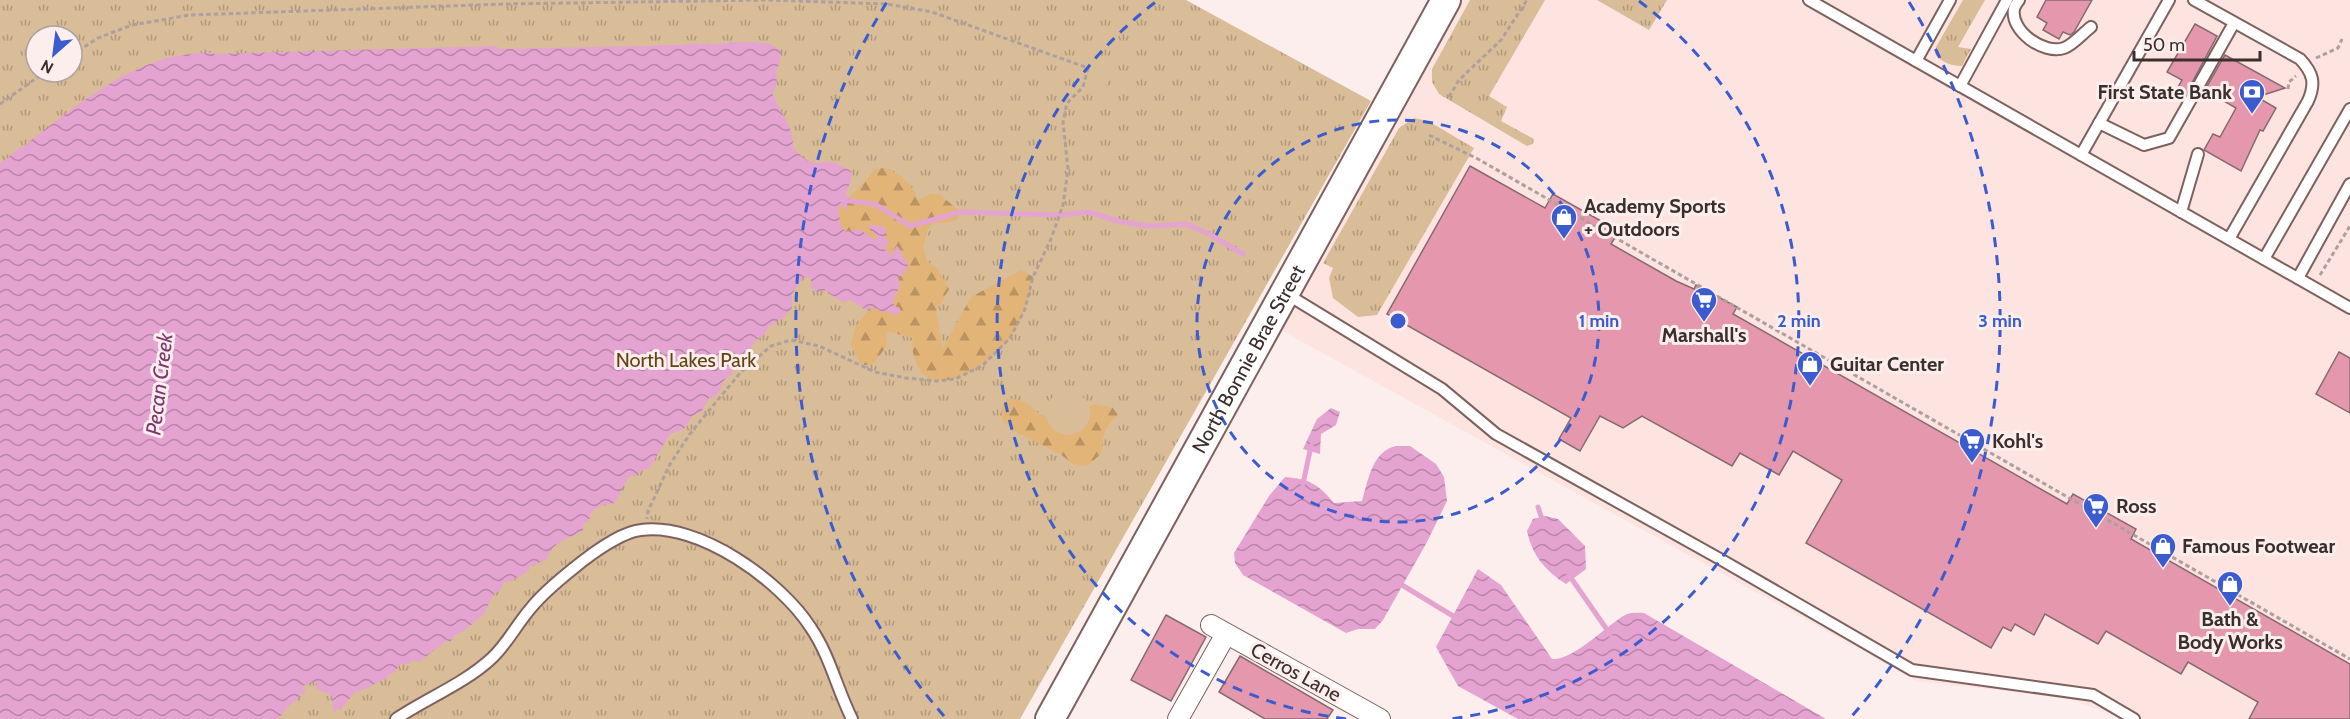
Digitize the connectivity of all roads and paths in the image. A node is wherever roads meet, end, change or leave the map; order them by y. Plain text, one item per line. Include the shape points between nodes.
1 (1446, 0) edge
2 (1527, 0) edge
3 (1809, 0) edge
4 (1950, 0) edge
5 (2007, 0) edge
6 (2019, 0) edge
7 (2169, 0) edge
8 (2194, 0) edge
9 (2234, 23) junction
10 (2091, 27) dead end
11 (84, 47) edge
12 (1916, 61) junction
13 (28, 84) edge
14 (1960, 86) junction
15 (1449, 97) dead end
16 (0, 104) edge
17 (2350, 109) edge
18 (2099, 123) junction
19 (1429, 135) dead end
20 (2081, 154) junction
21 (2198, 154) dead end
22 (2350, 184) edge
23 (2181, 212) junction
24 (2350, 226) edge
25 (2229, 239) junction
26 (2264, 259) junction
27 (2298, 278) junction
28 (2312, 286) junction
29 (1285, 293) junction
30 (2350, 308) edge
31 (646, 530) junction
32 (2350, 659) edge
33 (1373, 717) edge
34 (396, 719) edge
35 (852, 719) edge
36 (1050, 719) edge
37 (1178, 719) edge
38 (2134, 719) edge

1 - 29 main road, North Bonnie Brae Street
2 - 15 path via 1501,40 1459,80
3 - 12 lane
4 - 12 lane
5 - 14 lane
6 - 10 lane via 2014,9 2023,34 2049,49 2065,48
7 - 18 lane
8 - 9 lane
9 - 18 lane via 2169,138 2144,145
9 - 25 lane via 2300,59 2312,75 2313,84 2308,101
11 - 31 path via 132,25 190,15 768,0 910,7 1088,68 1083,87 1067,103 1063,122 1068,170 1063,205 1033,277 1025,309 1010,338 982,366 955,379 936,381 875,372 819,346 791,340 771,346 741,372 692,431 660,485 648,511
12 - 14 lane
13 - 16 path
14 - 20 lane
17 - 26 lane
18 - 20 lane
19 - 32 path via 1478,159
20 - 23 lane
21 - 23 lane
22 - 27 lane
23 - 25 lane
24 - 28 path
25 - 26 lane
26 - 27 lane
27 - 28 lane
28 - 30 lane
29 - 36 main road, North Bonnie Brae Street
29 - 38 lane via 1442,389 1496,434 1912,670 2093,694
31 - 34 lane via 615,541 576,566 531,607 494,657 473,674
31 - 35 lane via 661,528 707,543 754,568 796,605 813,630
33 - 37 street, Cerros Lane via 1219,629

